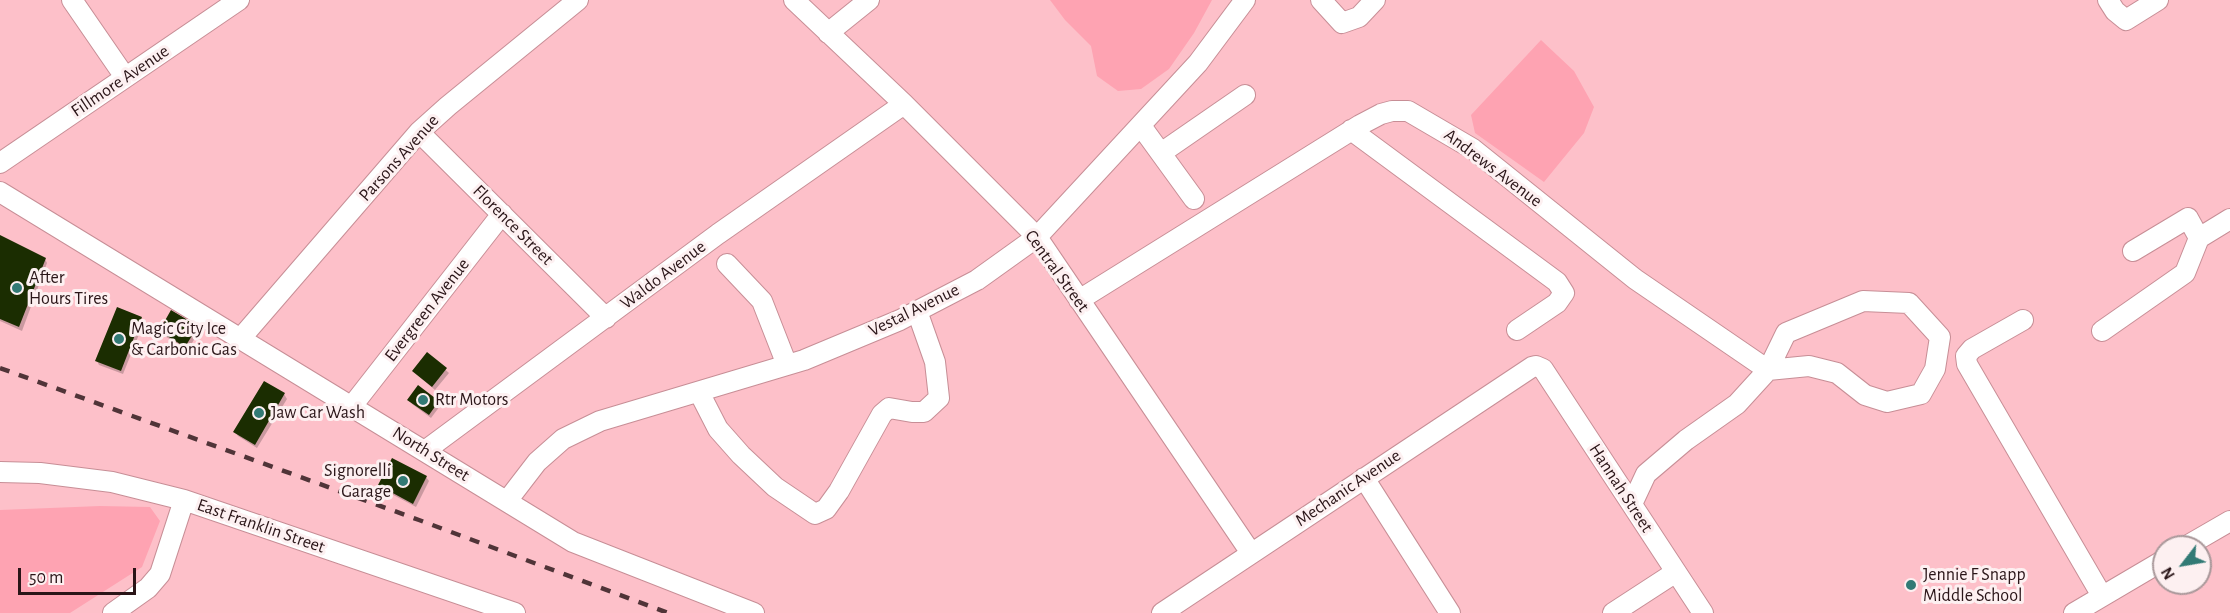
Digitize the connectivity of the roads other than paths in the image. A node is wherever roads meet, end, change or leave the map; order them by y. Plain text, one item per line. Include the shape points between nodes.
1 (72, 0) edge
2 (239, 0) edge
3 (578, 0) edge
4 (869, 0) edge
5 (1245, 0) edge
6 (1321, 0) edge
7 (1375, 0) edge
8 (2108, 0) edge
9 (2158, 0) edge
10 (803, 3) edge
11 (828, 33) junction
12 (125, 77) junction
13 (1245, 95) dead end
14 (904, 104) junction
15 (1141, 126) junction
16 (1352, 130) junction
17 (419, 132) junction
18 (1161, 153) junction
19 (0, 163) edge
20 (0, 192) edge
21 (1194, 199) dead end
22 (502, 214) junction
23 (2230, 219) edge
24 (1037, 237) junction
25 (2199, 238) junction
26 (2133, 251) dead end
27 (727, 264) dead end
28 (1079, 300) junction
29 (917, 311) junction
30 (606, 318) junction
31 (2023, 320) dead end
32 (1517, 330) dead end
33 (2102, 331) dead end
34 (241, 338) junction
35 (786, 365) junction
36 (1536, 366) joint
37 (1768, 370) junction
38 (699, 392) junction
39 (352, 405) junction
40 (426, 450) junction
41 (0, 471) edge
42 (1364, 478) junction
43 (184, 500) junction
44 (507, 501) junction
45 (1632, 504) junction
46 (2230, 521) edge
47 (2206, 535) edge
48 (1251, 553) junction
49 (2152, 567) edge
50 (1676, 572) junction
51 (2102, 596) junction
52 (113, 613) edge
53 (515, 613) edge
54 (754, 613) edge
55 (1162, 613) edge
56 (1450, 613) edge
57 (1613, 613) edge
58 (1703, 613) edge
59 (2074, 613) edge

1 - 12 street
2 - 12 street, Fillmore Avenue
3 - 17 street, Parsons Avenue
4 - 11 street
5 - 15 street, Vestal Avenue via 1197,63
6 - 7 street via 1342,23 1359,16
8 - 9 street via 2126,20
10 - 11 street, Central Street
11 - 14 street, Central Street
12 - 19 street, Fillmore Avenue
13 - 18 street
14 - 24 street, Central Street
14 - 30 street, Waldo Avenue
15 - 18 street
15 - 24 street, Vestal Avenue
16 - 28 street, Andrews Avenue
16 - 32 street via 1557,282 1564,293 1557,303
16 - 37 street, Andrews Avenue via 1392,111 1408,111 1434,125 1473,149 1635,279
17 - 22 street, Florence Street
17 - 34 street, Parsons Avenue
18 - 21 street
20 - 34 street, North Street
22 - 30 street, Florence Street
22 - 39 street, Evergreen Avenue
23 - 25 street
24 - 28 street, Central Street
24 - 29 street, Vestal Avenue via 977,280
25 - 26 street via 2188,218
25 - 33 street via 2185,273
27 - 35 street via 762,301
28 - 48 street, Central Street
29 - 35 street, Vestal Avenue
29 - 38 street via 935,362 939,398 924,412 889,408 882,414 839,491 826,508 815,514 776,487 741,455 717,429
30 - 40 street, Waldo Avenue
31 - 51 street via 1972,349 1966,356 1967,364
34 - 39 street, North Street
35 - 38 street, Vestal Avenue
36 - 42 street, Mechanic Avenue
36 - 45 street, Hannah Street via 1543,369
37 - 37 street via 1809,366 1837,374 1865,395 1887,402 1921,394 1935,369 1940,337 1909,303 1863,302 1785,333
37 - 45 street via 1737,404 1646,474
38 - 44 street, Vestal Avenue via 600,421 563,439 537,462
39 - 40 street, North Street
40 - 44 street, North Street
41 - 43 street, East Franklin Street via 112,482
42 - 48 street, Mechanic Avenue
42 - 56 street
43 - 52 street via 160,574 148,588
43 - 53 street, East Franklin Street
44 - 54 street, North Street via 573,542
45 - 50 street, Hannah Street
46 - 47 street
48 - 55 street, Mechanic Avenue
49 - 51 street
50 - 57 street
50 - 58 street, Hannah Street
51 - 59 street

